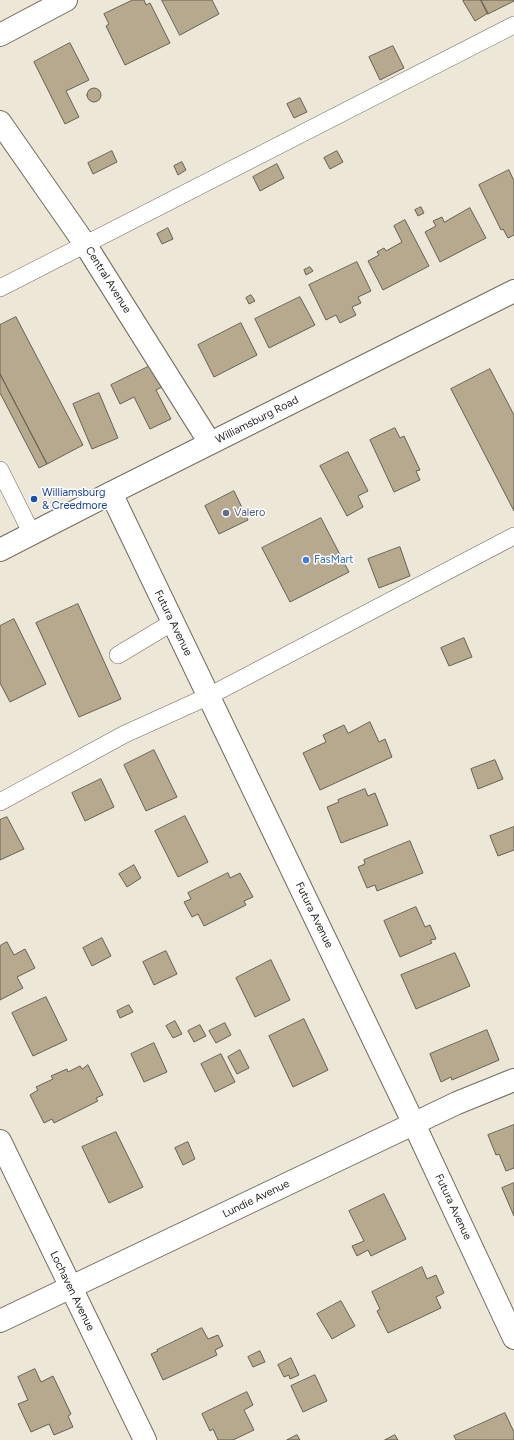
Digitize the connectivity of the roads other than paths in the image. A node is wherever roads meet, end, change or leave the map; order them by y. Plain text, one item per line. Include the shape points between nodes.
1 (66, 0) edge
2 (514, 26) edge
3 (0, 35) edge
4 (0, 122) edge
5 (85, 244) junction
6 (0, 288) edge
7 (514, 291) edge
8 (210, 443) junction
9 (0, 470) edge
10 (111, 493) junction
11 (32, 534) junction
12 (514, 536) edge
13 (0, 550) edge
14 (173, 622) junction
15 (118, 655) dead end
16 (209, 696) junction
17 (0, 802) edge
18 (514, 1080) edge
19 (414, 1124) junction
20 (0, 1141) edge
21 (71, 1288) junction
22 (0, 1321) edge
23 (514, 1338) edge
24 (145, 1440) edge

1 - 3 street
2 - 5 lane
4 - 5 street, Central Avenue
5 - 6 lane
5 - 8 street, Central Avenue
7 - 8 street, Williamsburg Road
8 - 10 street, Williamsburg Road
9 - 11 lane
10 - 11 street, Williamsburg Road
10 - 14 street, Futura Avenue
11 - 13 street, Williamsburg Road
12 - 16 lane
14 - 15 lane
14 - 16 street, Futura Avenue
16 - 17 lane via 125,734
16 - 19 street, Futura Avenue
18 - 19 street, Lundie Avenue
19 - 21 street, Lundie Avenue
19 - 23 street, Futura Avenue
20 - 21 street, Lochaven Avenue
21 - 22 street, Lundie Avenue
21 - 24 street, Lochaven Avenue

